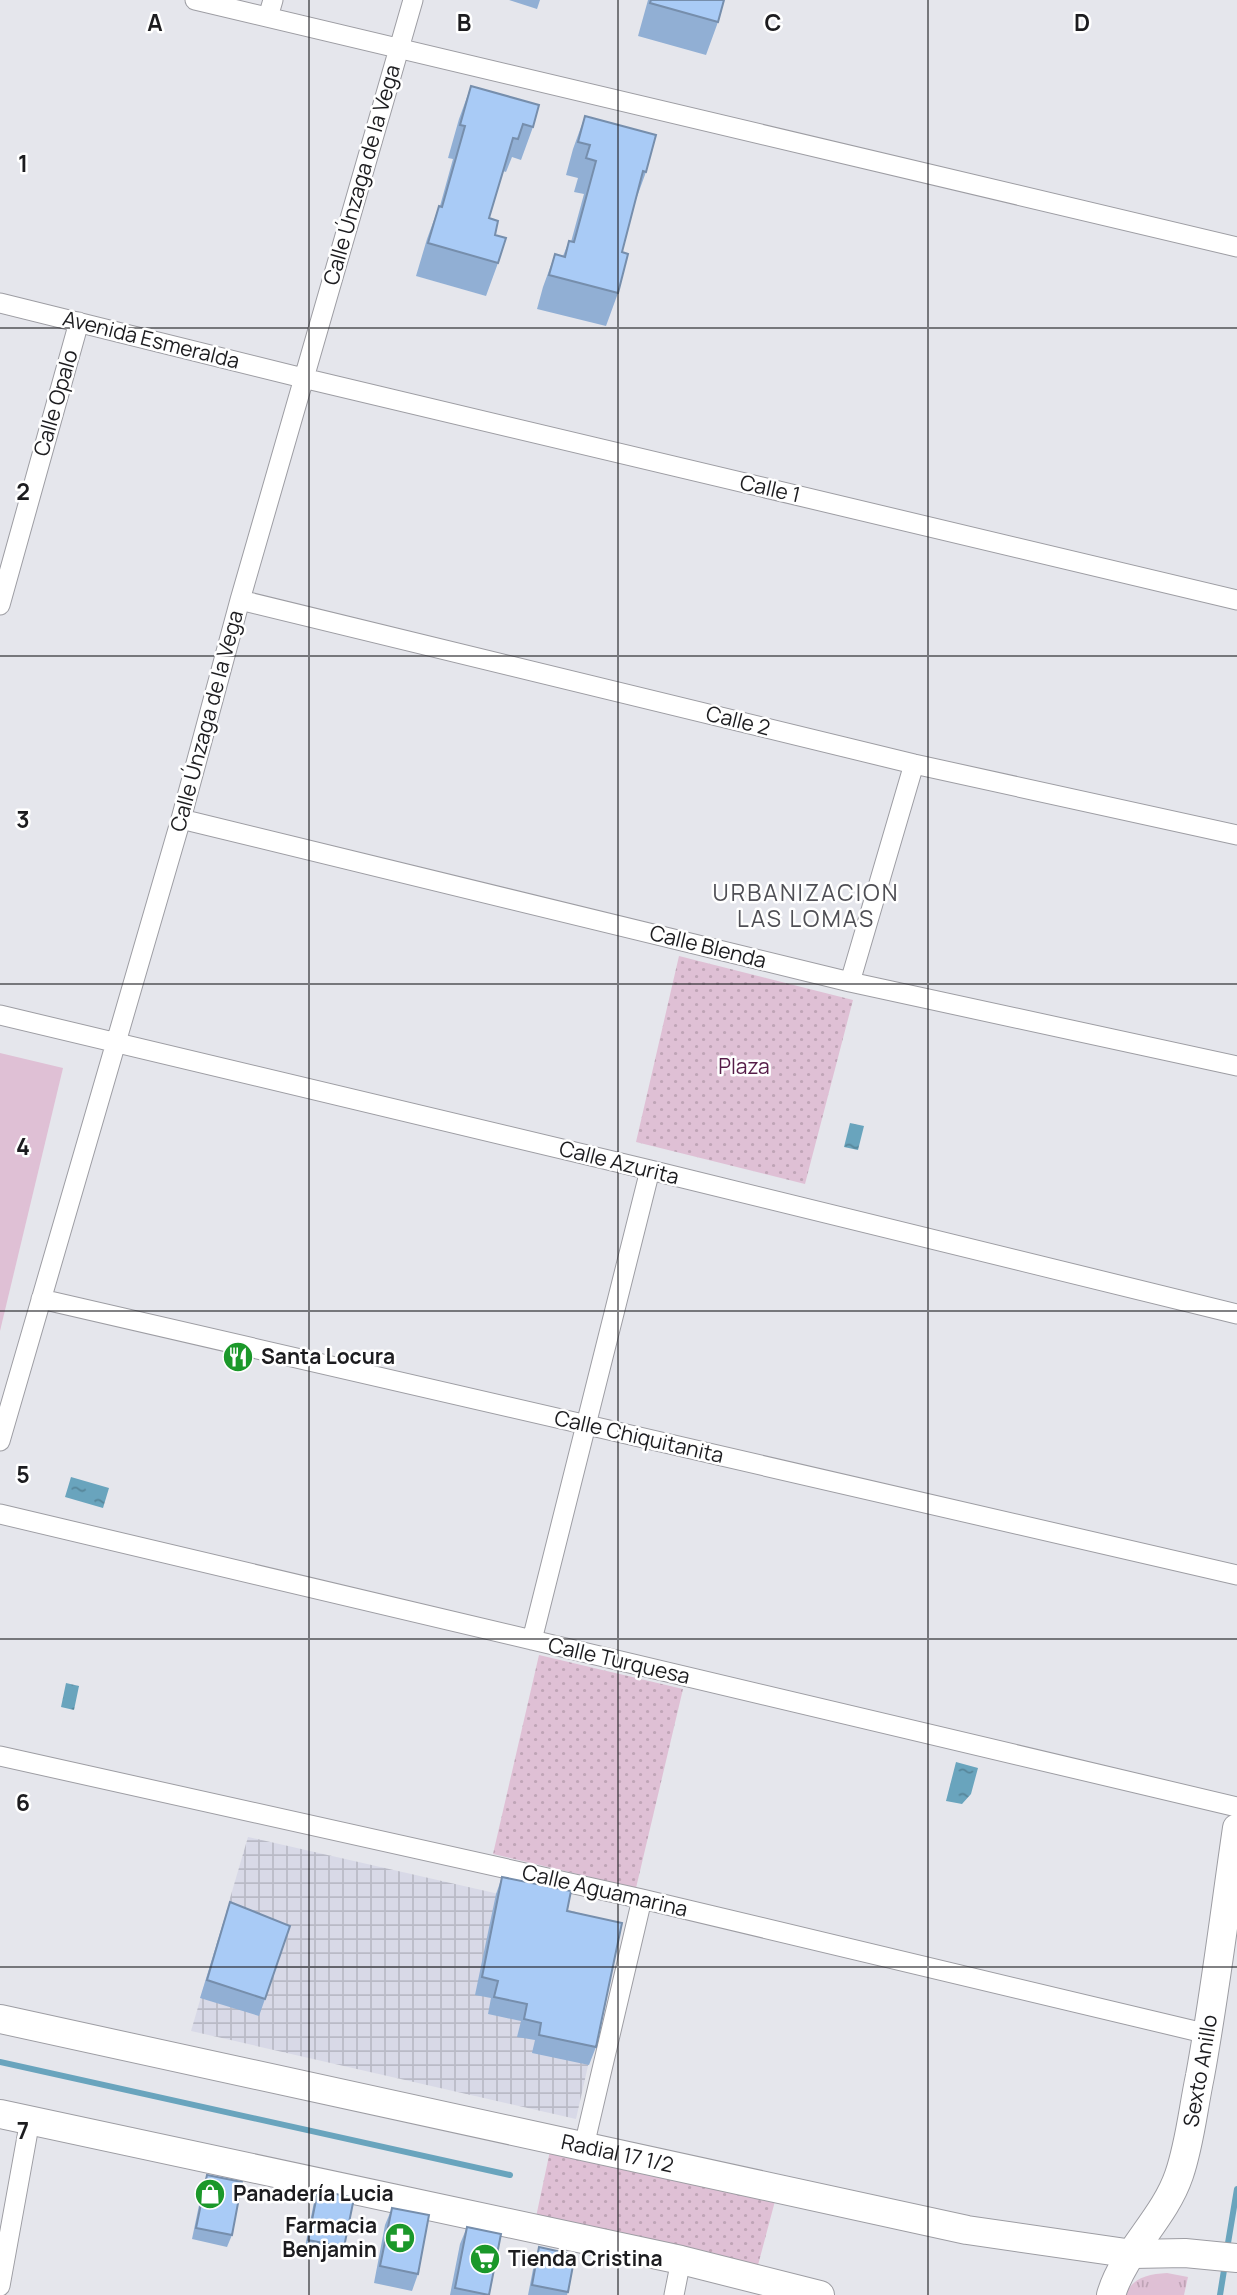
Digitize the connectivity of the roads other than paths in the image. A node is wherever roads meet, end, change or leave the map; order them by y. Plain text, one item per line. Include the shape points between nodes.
1 (195, 0) edge
2 (413, 0) edge
3 (270, 8) edge
4 (400, 48) junction
5 (1237, 247) edge
6 (0, 303) edge
7 (79, 322) junction
8 (303, 378) junction
9 (240, 600) junction
10 (1237, 600) edge
11 (0, 605) edge
12 (914, 764) junction
13 (181, 819) junction
14 (1237, 835) edge
15 (850, 982) junction
16 (0, 1015) edge
17 (115, 1041) junction
18 (1237, 1066) edge
19 (650, 1170) junction
20 (41, 1299) junction
21 (1237, 1314) edge
22 (585, 1424) junction
23 (0, 1441) edge
24 (0, 1514) edge
25 (1237, 1575) edge
26 (532, 1640) junction
27 (0, 1756) edge
28 (1237, 1807) edge
29 (1237, 1828) edge
30 (642, 1899) junction
31 (0, 2019) edge
32 (1208, 2034) junction
33 (0, 2114) edge
34 (30, 2120) junction
35 (584, 2146) junction
36 (1133, 2254) junction
37 (1237, 2258) edge
38 (681, 2260) junction
39 (0, 2286) edge
40 (674, 2295) edge
41 (820, 2295) edge
42 (1111, 2295) edge

1 - 3 street
2 - 4 street, Calle Únzaga de la Vega
3 - 4 street
4 - 5 street
4 - 8 street, Calle Únzaga de la Vega
6 - 7 street, Avenida Esmeralda
7 - 8 street, Avenida Esmeralda
7 - 11 street, Calle Opalo
8 - 9 street, Calle Únzaga de la Vega
8 - 10 street, Calle 1
9 - 12 street, Calle 2
9 - 13 street, Calle Únzaga de la Vega
12 - 14 street, Calle 2
12 - 15 street
13 - 15 street, Calle Blenda
13 - 17 street, Calle Únzaga de la Vega
15 - 18 street, Calle Blenda
16 - 17 street, Calle Azurita
17 - 19 street, Calle Azurita
17 - 20 street, Calle Únzaga de la Vega
19 - 21 street, Calle Azurita
19 - 22 street
20 - 22 street, Calle Chiquitanita
20 - 23 street, Calle Únzaga de la Vega
22 - 25 street, Calle Chiquitanita
22 - 26 street
24 - 26 street, Calle Turquesa
26 - 28 street, Calle Turquesa
27 - 30 street, Calle Aguamarina
29 - 32 main road, Sexto Anillo
30 - 32 street, Calle Aguamarina
30 - 35 street
31 - 35 main road, Radial 17 1/2
32 - 36 main road, Sexto Anillo via 1178,2179
33 - 34 main road
34 - 38 main road
34 - 39 street
35 - 36 main road, Radial 17 1/2 via 967,2230
36 - 37 main road, Radial 17 1/2
36 - 42 main road, Sexto Anillo via 1116,2277
38 - 40 street
38 - 41 main road

